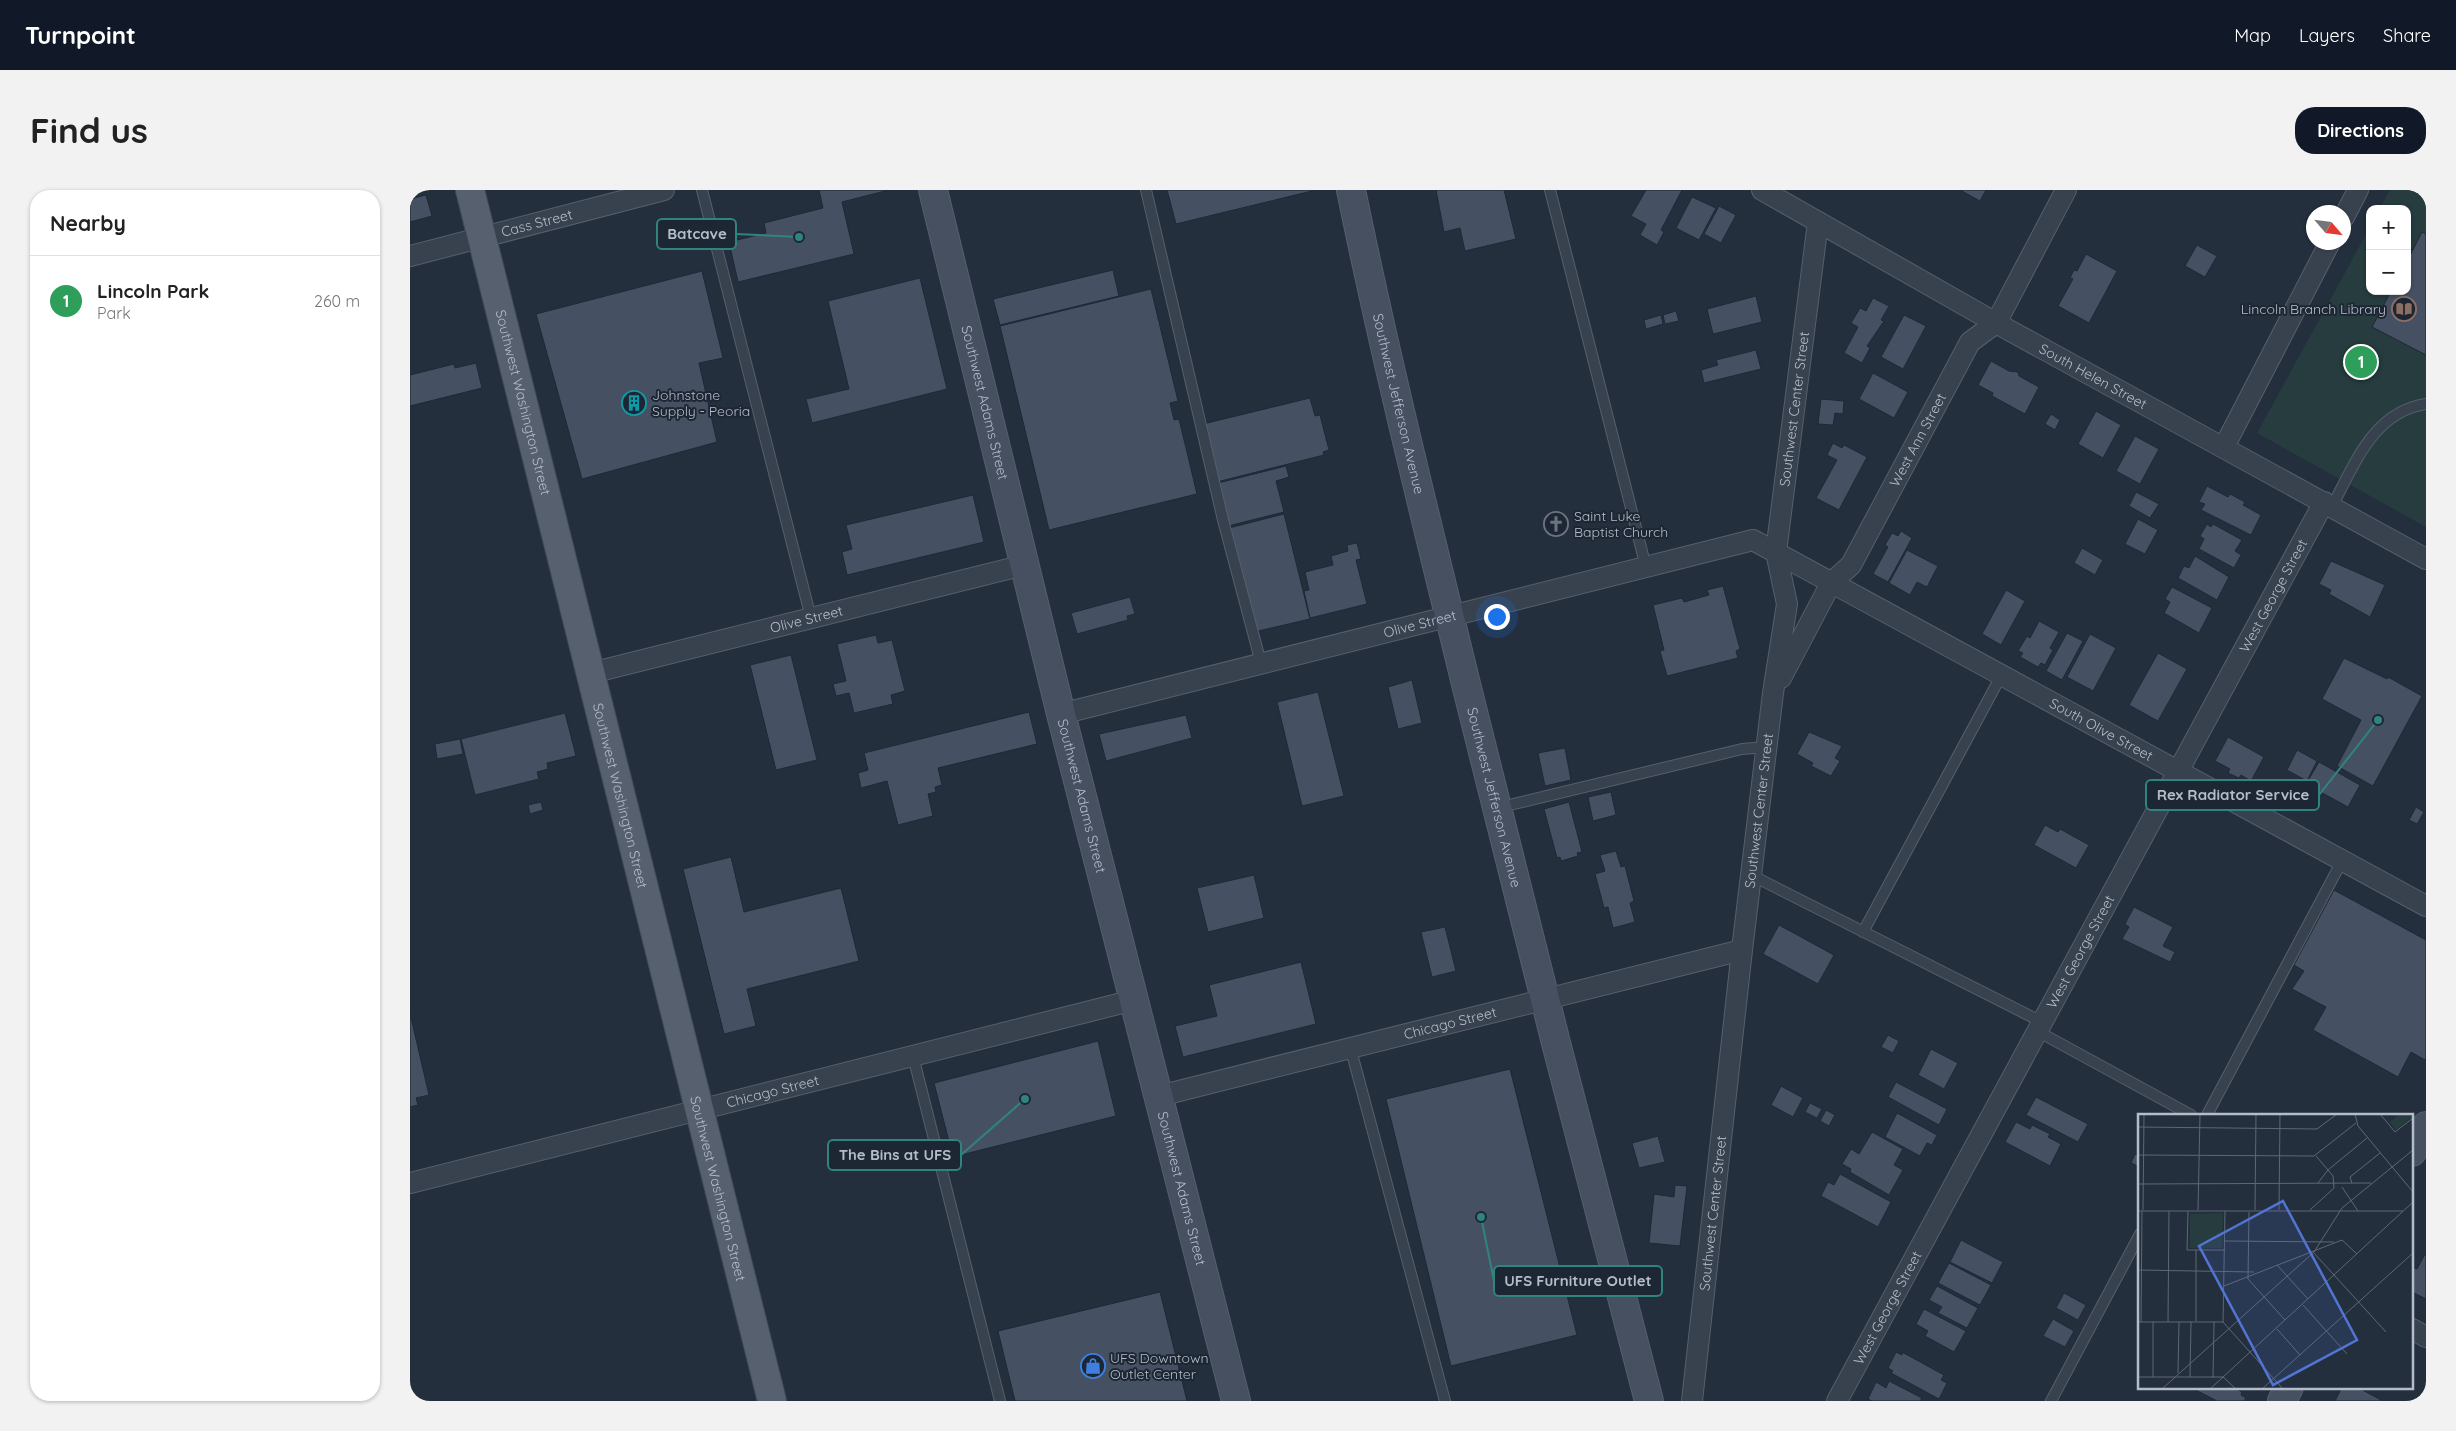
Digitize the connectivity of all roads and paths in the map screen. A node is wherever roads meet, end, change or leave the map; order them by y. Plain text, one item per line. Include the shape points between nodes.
1 (470, 190) edge
2 (664, 190) edge
3 (702, 190) edge
4 (933, 190) edge
5 (1146, 190) edge
6 (1351, 190) edge
7 (1550, 190) edge
8 (1762, 190) edge
9 (2066, 190) edge
10 (2358, 190) edge
11 (2350, 205) edge
12 (1818, 222) junction
13 (482, 238) junction
14 (2326, 250) edge
15 (410, 256) edge
16 (1996, 323) junction
17 (2426, 404) edge
18 (2224, 447) junction
19 (2328, 504) junction
20 (1776, 552) junction
21 (2426, 559) edge
22 (1024, 565) junction
23 (1646, 566) junction
24 (1832, 583) junction
25 (1449, 615) junction
26 (811, 618) junction
27 (1261, 663) junction
28 (591, 673) junction
29 (2001, 676) junction
30 (1773, 693) junction
31 (1061, 714) junction
32 (1766, 747) junction
33 (2177, 772) junction
34 (1496, 808) junction
35 (2342, 861) junction
36 (1751, 875) junction
37 (2426, 906) edge
38 (1863, 932) junction
39 (1742, 950) junction
40 (1134, 1000) junction
41 (1544, 1001) junction
42 (2042, 1027) junction
43 (1350, 1050) junction
44 (913, 1056) junction
45 (1159, 1096) junction
46 (697, 1110) junction
47 (2189, 1114) edge
48 (2208, 1114) edge
49 (2426, 1126) edge
50 (2414, 1148) edge
51 (410, 1183) edge
52 (2138, 1238) edge
53 (2414, 1331) edge
54 (2426, 1337) edge
55 (2288, 1388) edge
56 (772, 1401) edge
57 (1000, 1401) edge
58 (1236, 1401) edge
59 (1445, 1401) edge
60 (1649, 1401) edge
61 (1692, 1401) edge
62 (1837, 1401) edge
63 (2051, 1401) edge
64 (2282, 1401) edge

1 - 13 main road, Southwest Washington Street
2 - 13 street, Cass Street
3 - 26 lane
4 - 22 main road, Southwest Adams Street
5 - 27 lane via 1223,520
6 - 25 main road, Southwest Jefferson Avenue via 1384,350
7 - 23 lane
8 - 12 street, South Helen Street
9 - 16 street, West Ann Street
10 - 11 street
12 - 16 street, South Helen Street
12 - 20 street, Southwest Center Street
13 - 15 street, Cass Street
13 - 28 main road, Southwest Washington Street
14 - 18 street
16 - 18 street, South Helen Street
16 - 24 street, West Ann Street via 1970,342 1851,565
17 - 19 lane via 2391,416 2372,435
18 - 19 street, South Helen Street
19 - 21 street, South Helen Street
19 - 33 street, West George Street
20 - 23 street, Olive Street via 1753,540
20 - 24 street, South Olive Street
20 - 30 street, Southwest Center Street via 1787,604
22 - 26 street, Olive Street
22 - 31 main road, Southwest Adams Street
23 - 25 street, Olive Street
24 - 29 street, South Olive Street
24 - 30 street, West Ann Street
25 - 27 street, Olive Street
25 - 34 main road, Southwest Jefferson Avenue
26 - 28 street, Olive Street
27 - 31 street, Olive Street
28 - 46 main road, Southwest Washington Street
29 - 33 street, South Olive Street
29 - 38 lane
30 - 32 street, Southwest Center Street
31 - 40 main road, Southwest Adams Street
32 - 34 lane via 1742,749
32 - 36 street, Southwest Center Street
33 - 35 street, South Olive Street
33 - 42 street, West George Street
34 - 41 main road, Southwest Jefferson Avenue
35 - 37 street, South Olive Street
35 - 48 lane
36 - 38 lane
36 - 39 street, Southwest Center Street
38 - 42 lane
39 - 41 street, Chicago Street
39 - 61 street, Southwest Center Street
40 - 44 street, Chicago Street
40 - 45 main road, Southwest Adams Street
41 - 43 street, Chicago Street
41 - 60 main road, Southwest Jefferson Avenue
42 - 47 lane
42 - 62 street, West George Street
43 - 45 street, Chicago Street
43 - 59 lane
44 - 46 street, Chicago Street
44 - 57 lane
45 - 58 main road, Southwest Adams Street
46 - 51 street, Chicago Street
46 - 56 main road, Southwest Washington Street
49 - 50 main road
52 - 63 lane
53 - 54 street
55 - 64 main road

